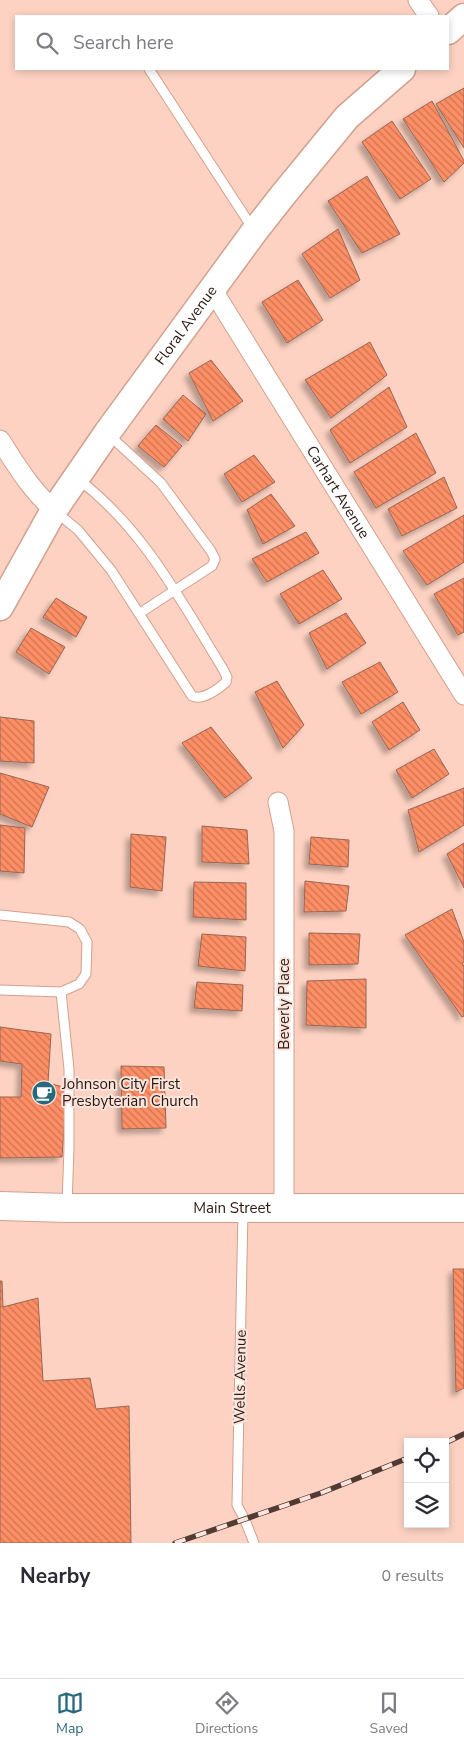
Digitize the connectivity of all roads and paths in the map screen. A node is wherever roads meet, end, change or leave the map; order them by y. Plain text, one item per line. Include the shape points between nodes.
1 (418, 0) edge
2 (428, 15) edge
3 (464, 17) edge
4 (449, 30) edge
5 (150, 70) edge
6 (401, 70) edge
7 (254, 232) junction
8 (212, 289) junction
9 (107, 433) junction
10 (0, 440) edge
11 (76, 478) junction
12 (54, 510) junction
13 (175, 590) junction
14 (0, 607) edge
15 (140, 613) junction
16 (464, 695) edge
17 (278, 802) dead end
18 (0, 915) edge
19 (0, 990) edge
20 (61, 992) junction
21 (0, 1206) edge
22 (67, 1208) junction
23 (243, 1208) junction
24 (284, 1208) junction
25 (464, 1208) edge
26 (254, 1543) edge

1 - 2 street
3 - 4 street
5 - 7 lane
6 - 7 street, Floral Avenue via 347,117
7 - 8 street, Floral Avenue
8 - 9 street, Floral Avenue
8 - 16 street, Carhart Avenue
9 - 11 street, Floral Avenue
9 - 13 lane via 161,483 215,559 212,566
10 - 12 street via 38,497
11 - 12 street, Floral Avenue
11 - 13 lane via 99,495 136,535
12 - 14 street, Floral Avenue
12 - 15 lane via 78,530
13 - 15 lane
13 - 15 lane via 227,677 223,686 203,697 192,696
17 - 24 street, Beverly Place via 284,831
18 - 20 lane via 69,922 80,929 87,942 86,974 80,984
19 - 20 lane
20 - 22 lane via 69,1069
21 - 22 main road, Main Street
22 - 23 main road, Main Street
23 - 24 main road, Main Street
23 - 26 lane, Wells Avenue via 237,1505
24 - 25 main road, Main Street

